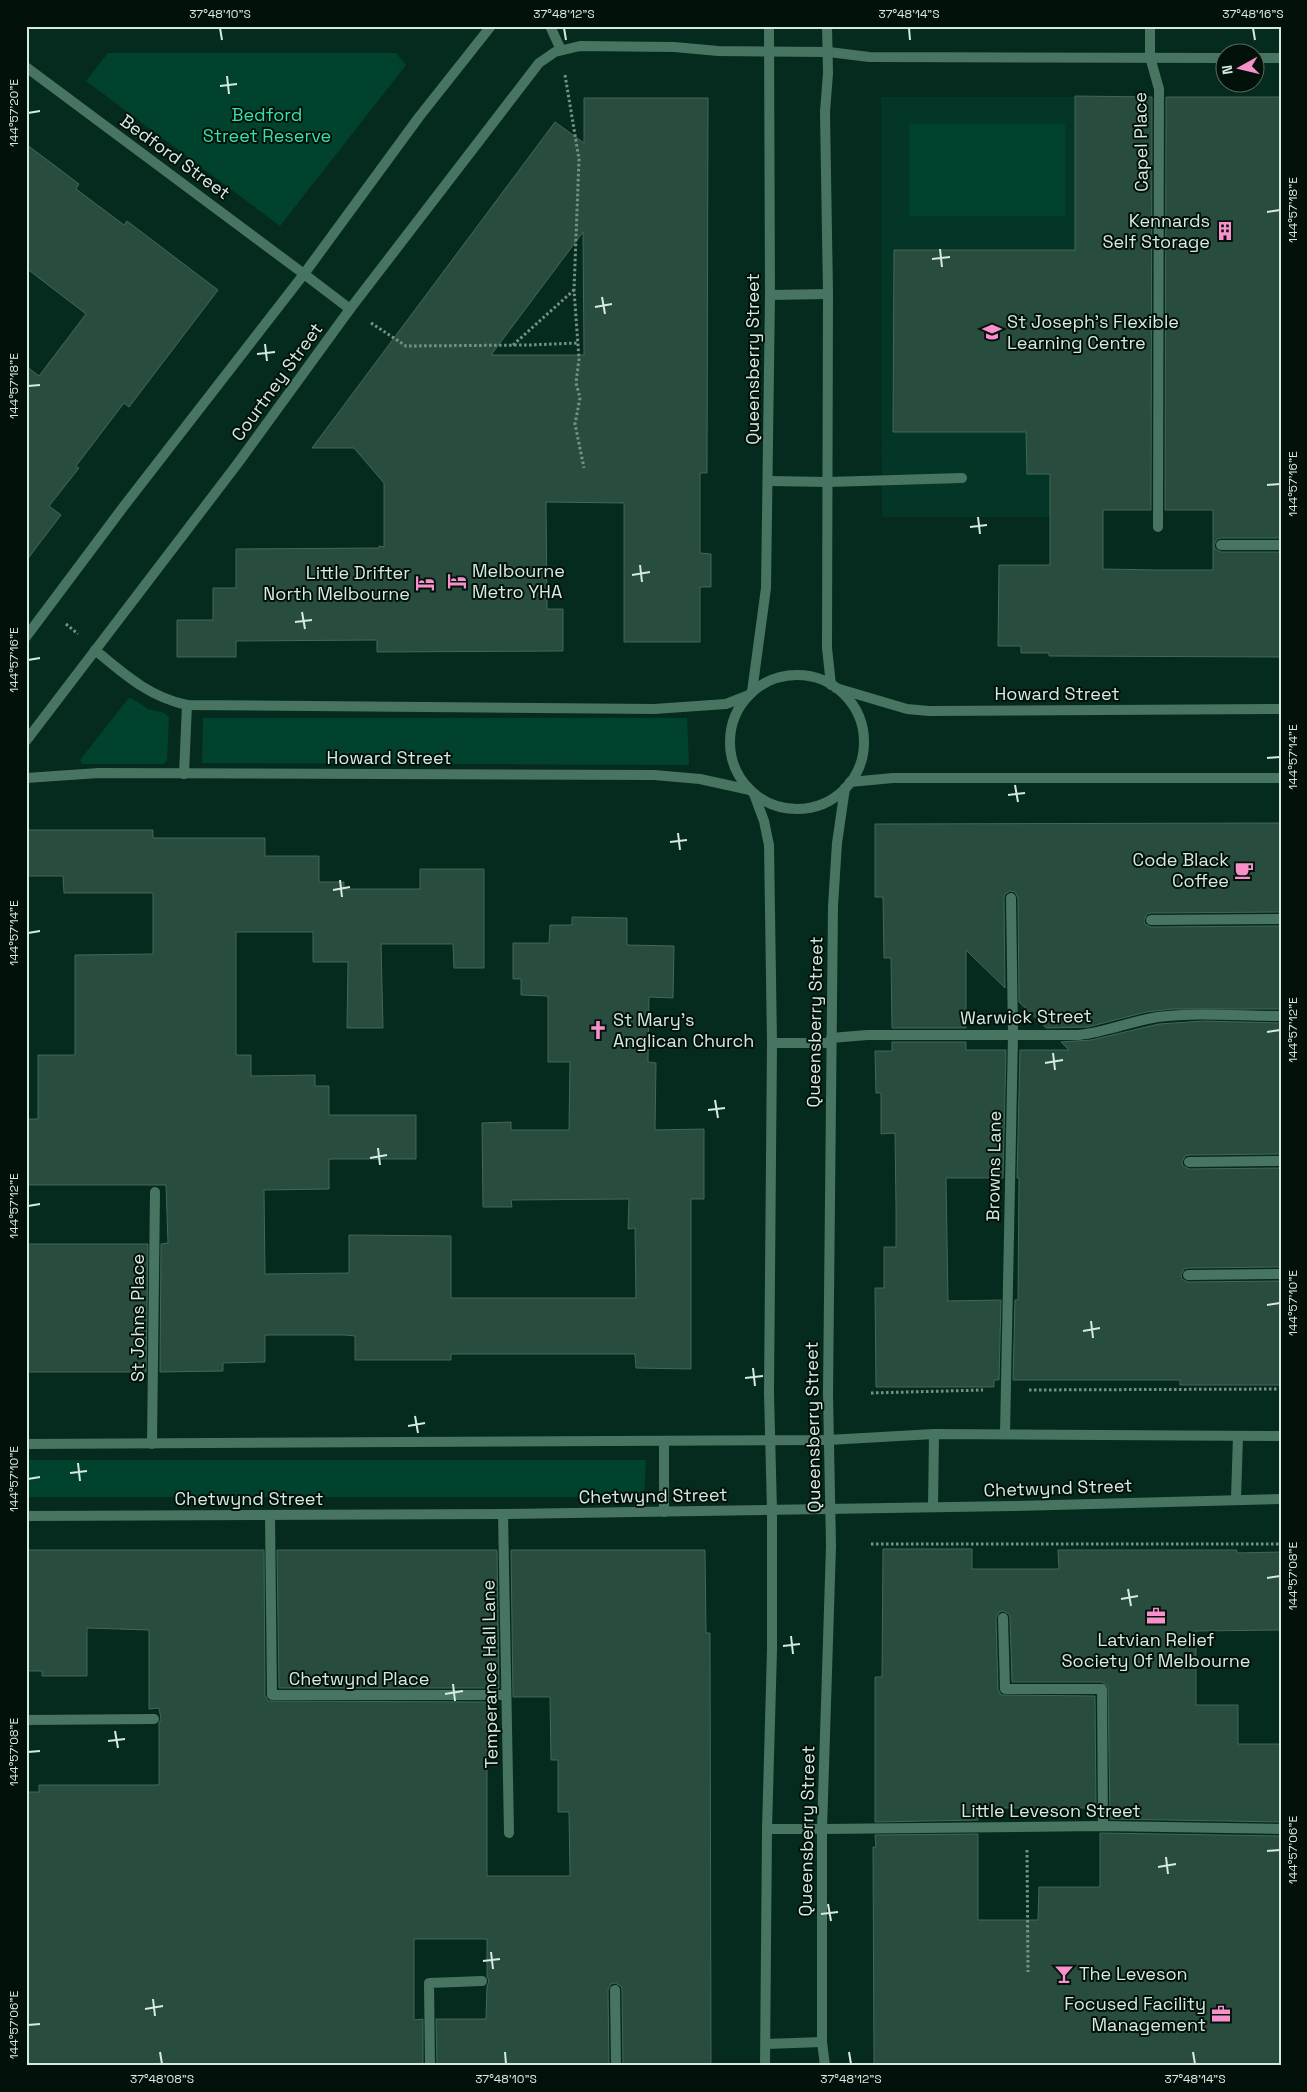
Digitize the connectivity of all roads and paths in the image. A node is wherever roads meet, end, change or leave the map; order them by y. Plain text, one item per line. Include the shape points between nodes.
1 (491, 26) edge
2 (550, 26) edge
3 (769, 26) edge
4 (827, 26) edge
5 (1150, 26) edge
6 (561, 50) junction
7 (769, 51) junction
8 (829, 52) junction
9 (1150, 58) junction
10 (1214, 58) edge
11 (1264, 58) edge
12 (1281, 58) edge
13 (26, 67) edge
14 (304, 274) junction
15 (574, 290) junction
16 (828, 294) junction
17 (770, 295) junction
18 (350, 309) junction
19 (578, 343) junction
20 (513, 346) junction
21 (584, 468) dead end
22 (962, 478) dead end
23 (769, 481) junction
24 (828, 482) junction
25 (1158, 527) dead end
26 (1221, 545) dead end
27 (1281, 545) edge
28 (48, 608) junction
29 (26, 637) edge
30 (95, 650) junction
31 (834, 686) junction
32 (750, 693) junction
33 (187, 705) junction
34 (1281, 709) edge
35 (26, 741) edge
36 (184, 774) junction
37 (26, 778) edge
38 (1281, 778) edge
39 (848, 785) junction
40 (752, 792) junction
41 (1011, 898) dead end
42 (1281, 919) edge
43 (1151, 920) dead end
44 (1281, 1016) edge
45 (1013, 1035) junction
46 (831, 1040) junction
47 (772, 1043) junction
48 (1281, 1161) edge
49 (1189, 1162) dead end
50 (155, 1192) dead end
51 (1281, 1274) edge
52 (1188, 1275) dead end
53 (1281, 1389) edge
54 (1006, 1390) junction
55 (871, 1393) dead end
56 (934, 1434) junction
57 (1006, 1434) junction
58 (1238, 1436) junction
59 (1281, 1436) edge
60 (770, 1440) junction
61 (828, 1440) junction
62 (664, 1441) junction
63 (26, 1444) edge
64 (152, 1444) junction
65 (1236, 1498) junction
66 (1281, 1498) edge
67 (933, 1507) junction
68 (830, 1509) junction
69 (772, 1510) junction
70 (664, 1512) junction
71 (503, 1514) junction
72 (270, 1515) junction
73 (26, 1516) edge
74 (871, 1544) dead end
75 (1281, 1544) edge
76 (1003, 1618) dead end
77 (506, 1696) junction
78 (154, 1719) dead end
79 (26, 1720) edge
80 (1103, 1826) junction
81 (1027, 1827) junction
82 (822, 1828) junction
83 (1281, 1828) edge
84 (767, 1829) junction
85 (509, 1833) dead end
86 (1028, 1972) dead end
87 (482, 1980) dead end
88 (615, 1990) dead end
89 (822, 2042) junction
90 (766, 2044) junction
91 (430, 2066) edge
92 (616, 2066) edge
93 (765, 2066) edge
94 (825, 2066) edge

1 - 14 street via 419,117
2 - 6 street
3 - 7 street, Queensberry Street
4 - 8 street
5 - 9 street, Capel Place
6 - 7 street via 580,46 636,46
6 - 15 path via 579,159
6 - 18 street, Courtney Street via 531,72
7 - 8 street
7 - 17 street, Queensberry Street
8 - 9 street via 869,57
8 - 16 street via 825,112
9 - 10 street
9 - 25 street, Capel Place via 1158,89
11 - 12 street
13 - 14 street, Bedford Street
14 - 18 street, Bedford Street
14 - 28 street
15 - 19 path
15 - 20 path
16 - 17 street
16 - 24 street
17 - 23 street, Queensberry Street
18 - 20 path via 406,346
18 - 30 street, Courtney Street via 238,463
19 - 20 path
19 - 21 path via 576,382 580,398 575,424
22 - 24 street
23 - 24 street
23 - 32 street, Queensberry Street via 766,604
24 - 31 street via 828,648
26 - 27 street
28 - 29 street
28 - 30 path
30 - 33 street via 144,689 163,699
30 - 35 street, Courtney Street
31 - 32 street via 796,675 773,679
31 - 34 street, Howard Street via 900,707 929,710
31 - 39 street via 852,705 862,732 861,762
32 - 33 street via 717,705 654,709
32 - 40 street via 732,722 730,743 737,773
33 - 36 street
36 - 37 street, Howard Street via 100,773
36 - 40 street, Howard Street via 654,775 700,779
38 - 39 street via 894,778
39 - 40 street via 822,804 794,809 780,807
39 - 46 street, Queensberry Street via 837,842 834,883
40 - 47 street via 764,821 769,845
41 - 45 street, Browns Lane
42 - 43 street
44 - 45 street, Warwick Street via 1175,1016 1147,1019 1094,1033
45 - 46 street, Warwick Street via 867,1036
45 - 54 street, Browns Lane
46 - 47 street, Warwick Street
46 - 61 street, Queensberry Street
47 - 60 street
48 - 49 street
50 - 64 street, St Johns Place
51 - 52 street
53 - 54 path
54 - 55 path
54 - 57 street, Browns Lane
56 - 57 street
56 - 61 street
56 - 67 street
57 - 58 street
58 - 59 street
58 - 65 street
60 - 61 street
60 - 62 street
60 - 69 street
61 - 68 street, Queensberry Street
62 - 64 street
62 - 70 street
63 - 64 street
65 - 66 street, Chetwynd Street
65 - 67 street, Chetwynd Street
67 - 68 street, Chetwynd Street
68 - 69 street, Chetwynd Street
68 - 82 street, Queensberry Street
69 - 70 street, Chetwynd Street
69 - 84 street
70 - 71 street, Chetwynd Street
71 - 72 street, Chetwynd Street
71 - 77 street, Temperance Hall Lane
72 - 73 street, Chetwynd Street
72 - 77 street, Chetwynd Place via 272,1695
74 - 75 path
76 - 80 street via 1005,1689 1102,1689
77 - 85 street, Temperance Hall Lane
78 - 79 street
80 - 81 street, Little Leveson Street
80 - 83 street, Little Leveson Street
81 - 82 street, Little Leveson Street
81 - 86 path
82 - 84 street, Little Leveson Street
82 - 89 street, Queensberry Street
84 - 90 street
87 - 91 street via 429,1983
88 - 92 street
89 - 90 street
89 - 94 street, Queensberry Street
90 - 93 street

